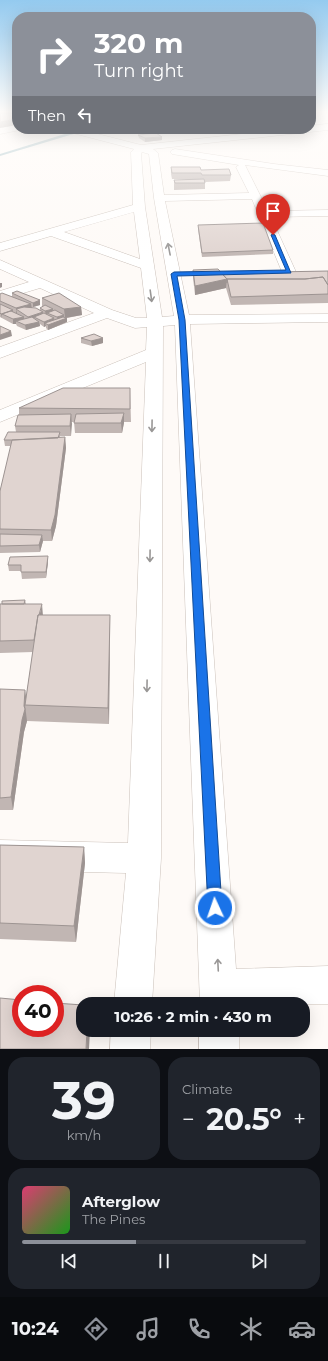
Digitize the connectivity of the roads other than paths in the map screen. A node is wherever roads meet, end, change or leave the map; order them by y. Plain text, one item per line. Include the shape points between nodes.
1 (138, 162) edge
2 (240, 162) edge
3 (241, 167) dead end
4 (328, 173) edge
5 (256, 196) junction
6 (149, 202) junction
7 (328, 213) edge
8 (264, 214) junction
9 (51, 232) junction
10 (0, 247) edge
11 (0, 264) edge
12 (147, 266) junction
13 (274, 272) edge
14 (289, 272) junction
15 (305, 272) edge
16 (41, 283) junction
17 (0, 296) edge
18 (107, 313) junction
19 (328, 318) edge
20 (182, 320) junction
21 (155, 322) junction
22 (0, 353) edge
23 (154, 353) junction
24 (0, 417) edge
25 (0, 855) edge
26 (144, 858) junction
27 (328, 985) edge
28 (220, 996) edge
29 (134, 997) edge
30 (131, 1037) edge
31 (219, 1037) edge
32 (130, 1049) edge
33 (219, 1049) edge

1 - 6 street
2 - 4 street
3 - 5 street
5 - 6 street
5 - 8 street
6 - 9 street
6 - 12 street
20 -> 6 street via 181,274
7 - 8 street
8 - 14 street
9 - 10 street
9 - 12 street
11 - 16 street
12 -> 21 street
13 - 14 street
14 - 15 street
16 - 17 street
16 - 18 street
18 - 21 street via 132,322
18 - 22 street
19 - 20 street
20 - 21 street
28 -> 20 street
21 - 23 street
23 - 24 street
23 -> 26 street
25 - 26 street
26 - 29 street
27 - 28 street
30 - 32 street
31 - 33 street

